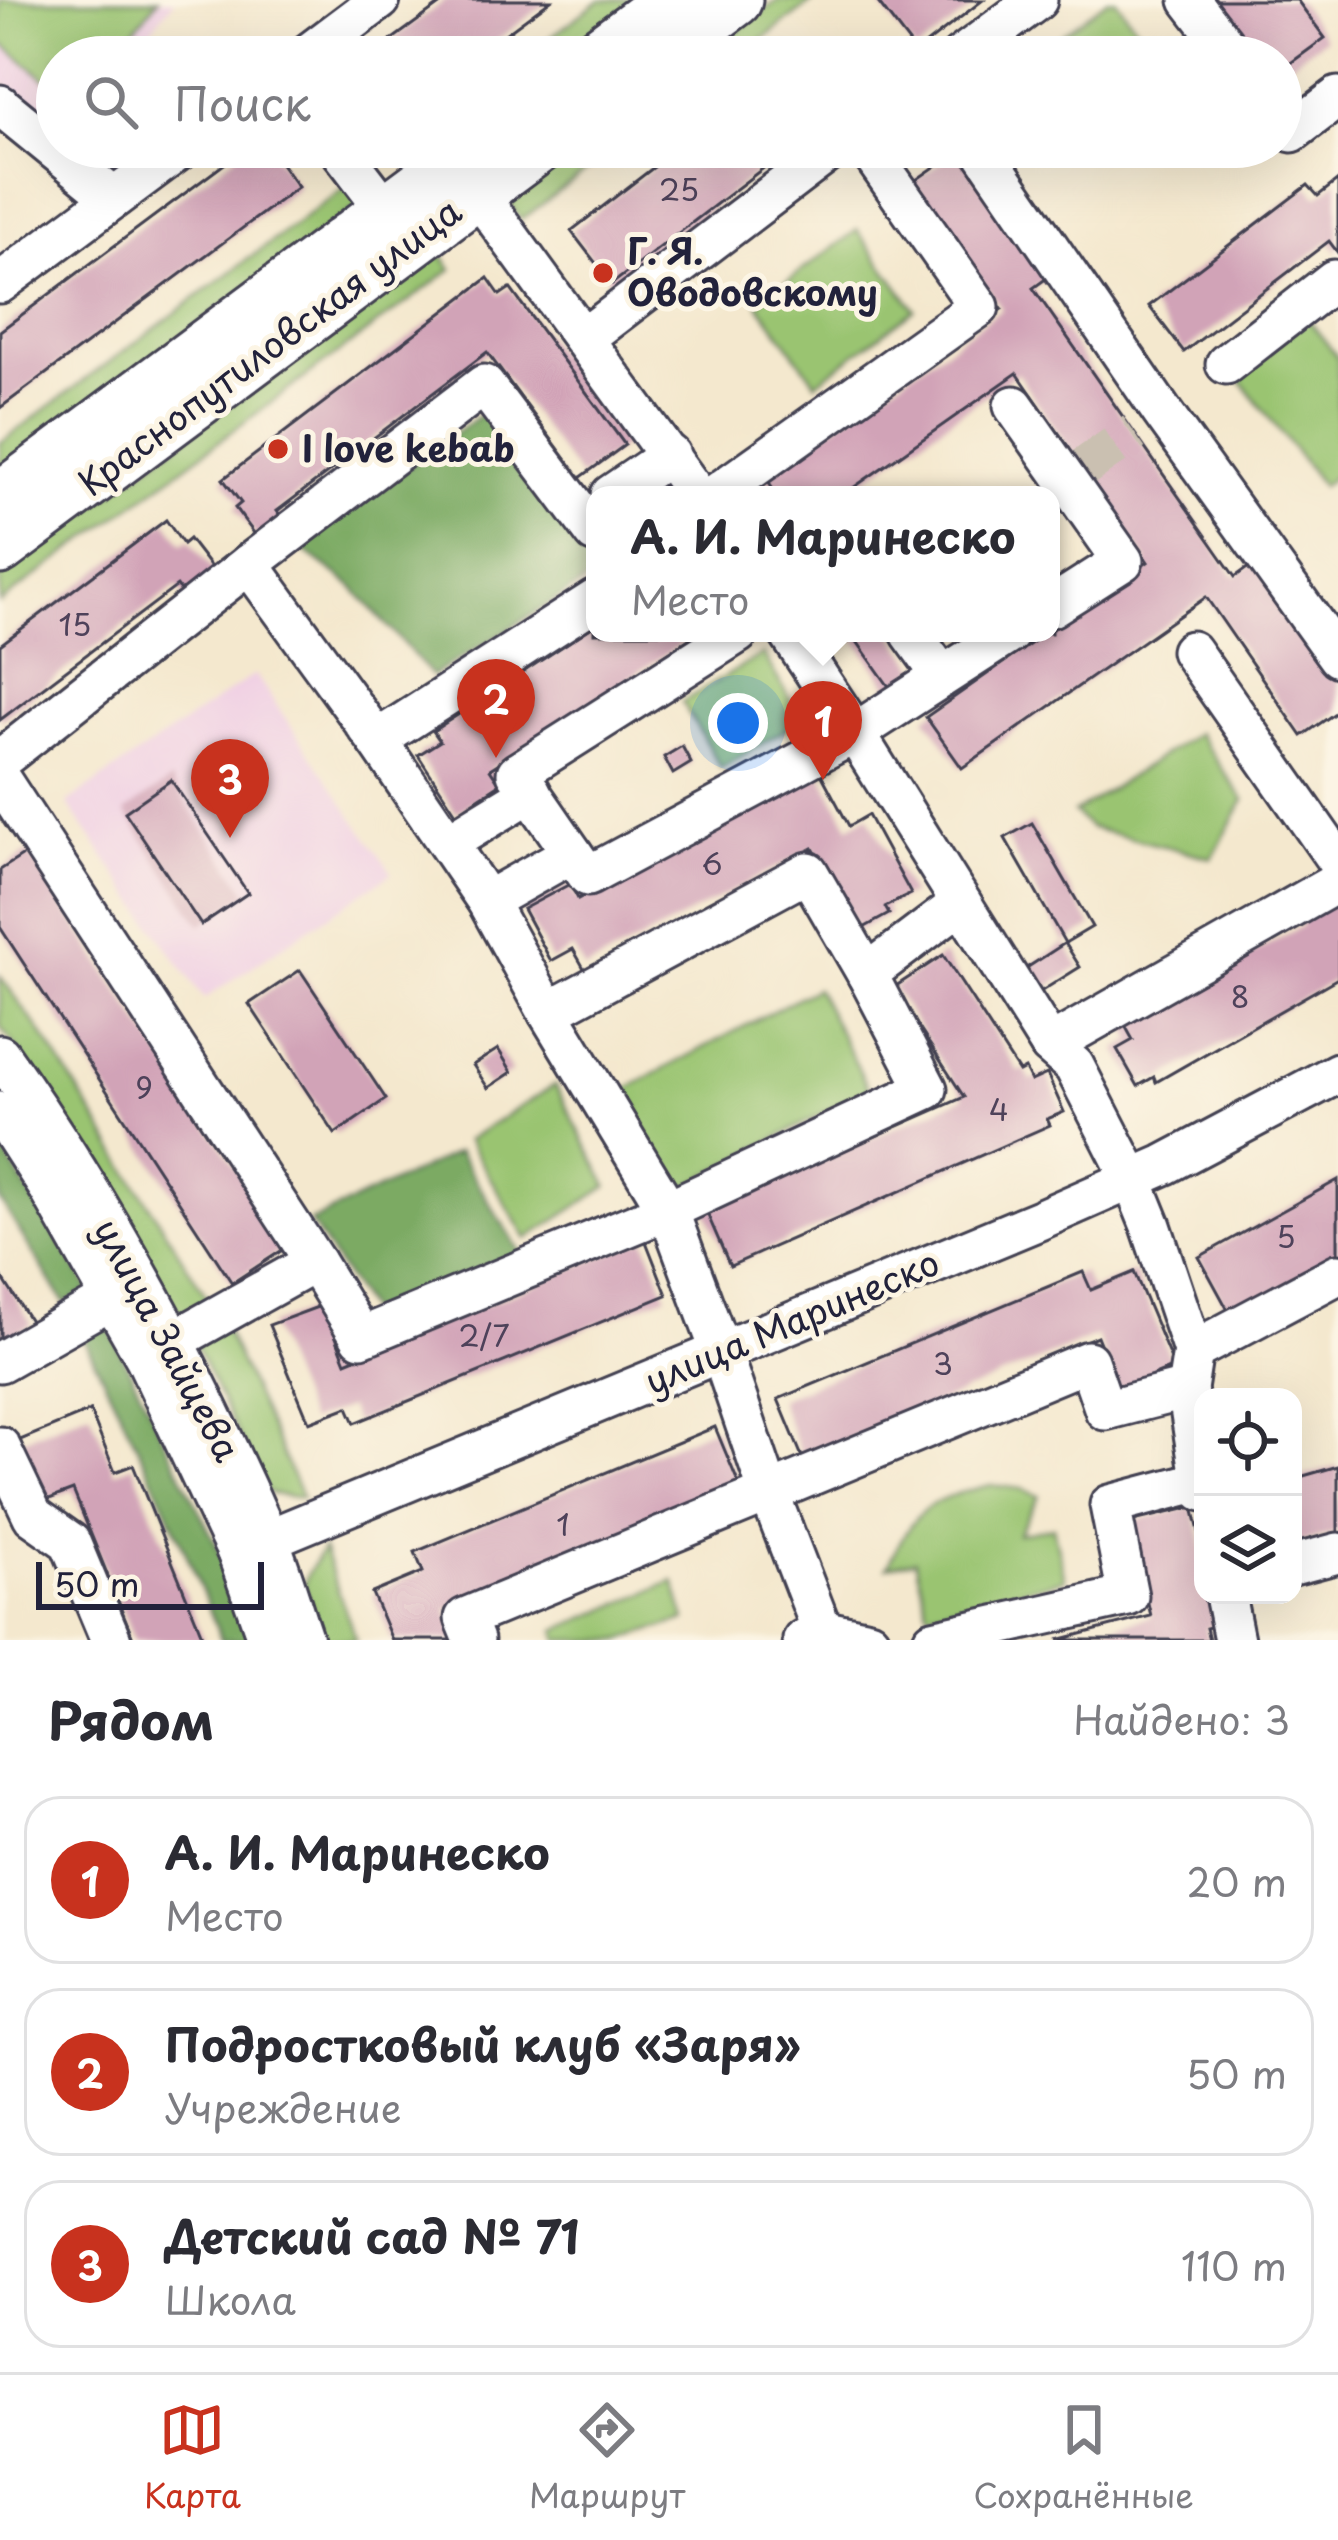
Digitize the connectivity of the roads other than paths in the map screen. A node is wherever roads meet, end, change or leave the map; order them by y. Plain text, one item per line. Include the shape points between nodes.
1 (380, 0) edge
2 (670, 0) edge
3 (736, 0) edge
4 (1037, 0) edge
5 (1190, 0) edge
6 (332, 36) edge
7 (621, 36) edge
8 (688, 36) edge
9 (988, 36) edge
10 (1218, 36) edge
11 (1338, 97) edge
12 (0, 105) edge
13 (1302, 124) edge
14 (36, 134) edge
15 (77, 168) edge
16 (155, 168) edge
17 (354, 168) edge
18 (807, 168) edge
19 (882, 168) edge
20 (993, 168) edge
21 (475, 170) edge
22 (114, 198) junction
23 (387, 211) junction
24 (0, 283) edge
25 (1338, 286) edge
26 (584, 338) junction
27 (1226, 364) dead end
28 (1014, 406) dead end
29 (670, 455) junction
30 (630, 486) edge
31 (691, 486) edge
32 (729, 486) edge
33 (0, 498) edge
34 (586, 501) edge
35 (0, 548) edge
36 (249, 564) junction
37 (1060, 601) edge
38 (586, 606) edge
39 (724, 642) edge
40 (795, 642) edge
41 (918, 642) edge
42 (996, 642) edge
43 (1191, 651) dead end
44 (1338, 657) edge
45 (943, 676) junction
46 (856, 734) junction
47 (377, 740) junction
48 (0, 760) edge
49 (531, 792) junction
50 (7, 805) edge
51 (448, 843) junction
52 (572, 853) junction
53 (1338, 862) edge
54 (1338, 882) edge
55 (487, 901) junction
56 (961, 903) junction
57 (867, 974) junction
58 (548, 1012) junction
59 (1050, 1045) junction
60 (0, 1055) edge
61 (1338, 1073) edge
62 (0, 1112) edge
63 (1132, 1179) junction
64 (668, 1210) junction
65 (315, 1262) junction
66 (1338, 1274) edge
67 (127, 1290) junction
68 (159, 1349) junction
69 (721, 1352) junction
70 (0, 1362) edge
71 (1190, 1370) junction
72 (1194, 1409) edge
73 (0, 1447) edge
74 (1194, 1488) edge
75 (769, 1493) junction
76 (253, 1546) junction
77 (1338, 1553) edge
78 (1302, 1563) edge
79 (1227, 1604) edge
80 (812, 1635) edge
81 (111, 1640) edge
82 (268, 1640) edge
83 (303, 1640) edge
84 (474, 1640) edge
85 (869, 1640) edge
86 (933, 1640) edge
87 (1234, 1640) edge

1 - 6 street
2 - 7 main road
3 - 8 main road
4 - 9 street
5 - 10 street
11 - 13 street
12 - 14 street
15 - 22 street
16 - 22 street
17 - 23 street
18 - 26 street
19 - 32 street via 979,307
20 - 44 street via 1148,422
21 - 23 main road, Краснопутиловская улица
21 - 26 street
21 - 35 main road, Краснопутиловская улица
22 - 24 street
23 - 33 main road, Краснопутиловская улица
25 - 27 street via 1334,280
26 - 29 street
28 - 37 street via 1075,474 1123,562
29 - 30 street
29 - 31 street
34 - 36 street via 484,385
36 - 47 street
36 - 48 street
38 - 47 street
39 - 49 street via 517,773
40 - 46 street
41 - 45 street
42 - 45 street
43 - 53 street
45 - 46 street
46 - 52 street via 588,876
46 - 56 street
47 - 51 street
49 - 51 street
49 - 52 street
50 - 65 street
51 - 55 street
52 - 55 street
54 - 59 street
55 - 58 street
56 - 57 street
56 - 59 street
57 - 58 street via 808,872
57 - 64 street via 927,1089
58 - 64 street
59 - 63 street via 1074,1066
60 - 67 street, улица Зайцева via 76,1171
61 - 63 street, улица Маринеско
62 - 67 street, улица Зайцева
63 - 69 street, улица Маринеско
63 - 71 street
64 - 65 street via 361,1337
64 - 69 street
65 - 68 street
66 - 71 street
67 - 68 street, улица Зайцева
67 - 70 street
68 - 76 street, улица Зайцева
69 - 75 street
69 - 76 street, улица Маринеско
71 - 72 street
71 - 75 street via 1105,1410 1088,1361
73 - 81 street via 33,1516 70,1542
74 - 86 street via 1110,1505 1128,1596
75 - 80 street
75 - 84 street via 465,1618
76 - 82 street, улица Зайцева
76 - 83 street, улица Зайцева
77 - 78 street
79 - 87 street
80 - 85 street

